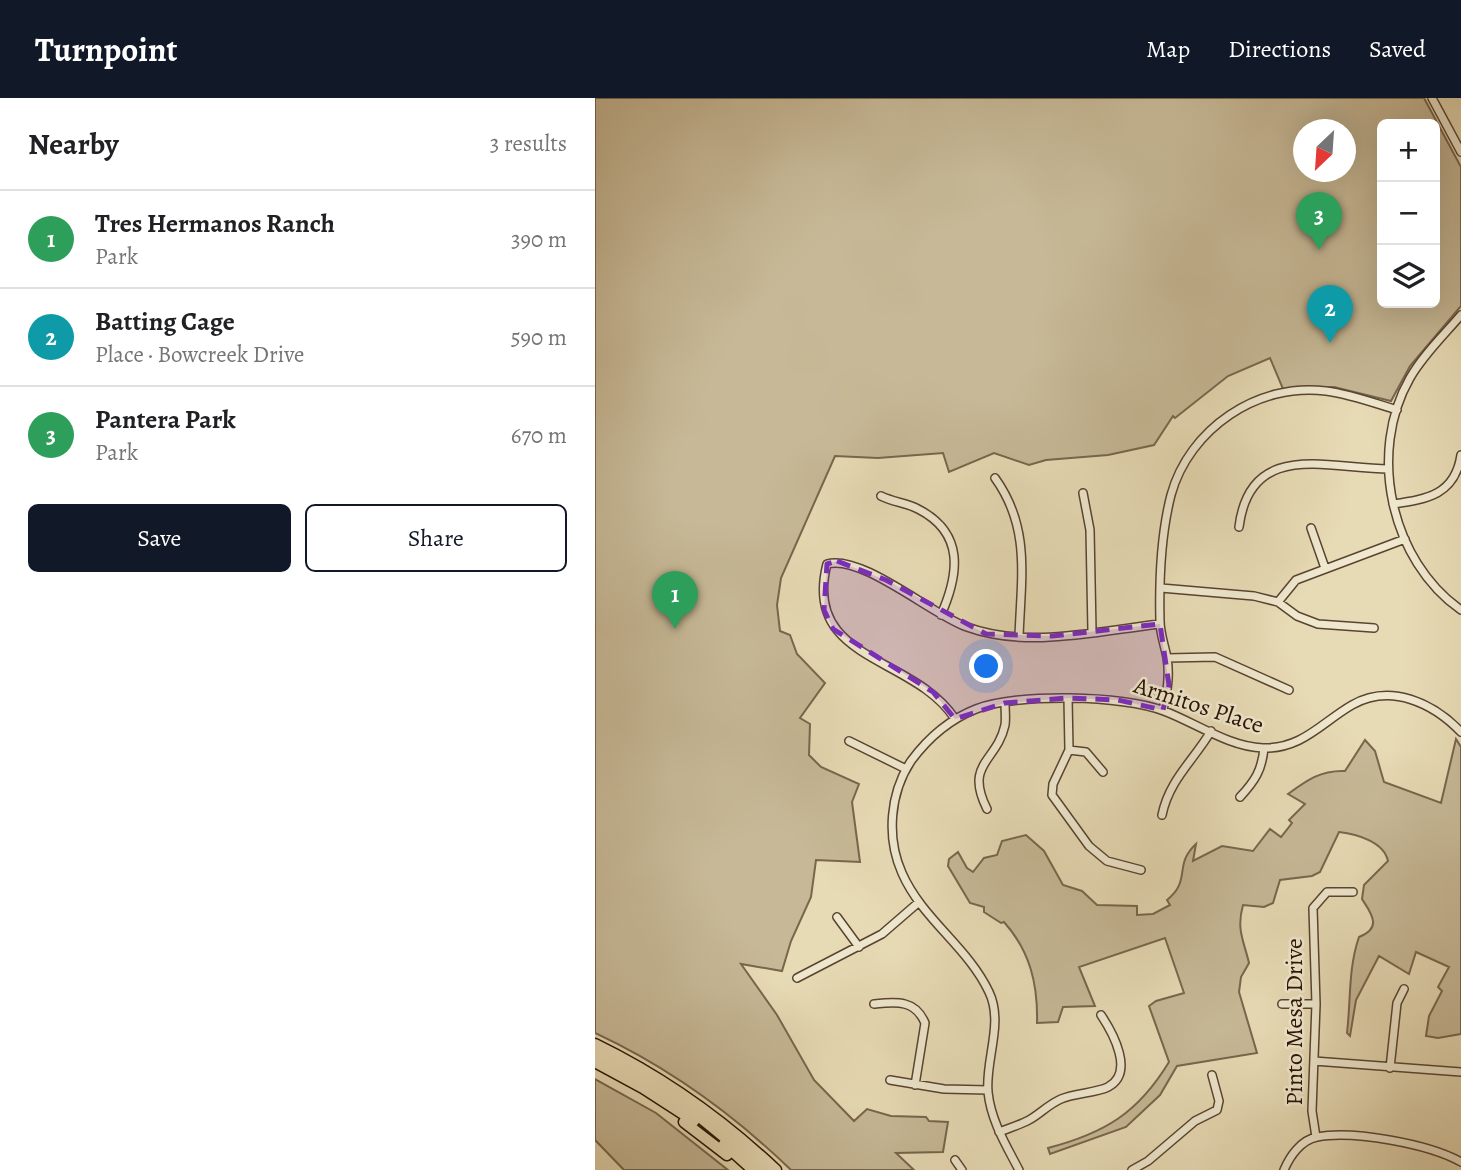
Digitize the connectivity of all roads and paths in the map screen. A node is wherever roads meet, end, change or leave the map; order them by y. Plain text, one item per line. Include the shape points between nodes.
1 (1432, 98) edge
2 (1461, 152) edge
3 (1461, 315) edge
4 (1397, 410) junction
5 (1461, 455) edge
6 (1388, 469) junction
7 (995, 478) dead end
8 (1083, 492) dead end
9 (881, 496) dead end
10 (1393, 504) junction
11 (1239, 527) dead end
12 (1311, 527) dead end
13 (1405, 538) junction
14 (1325, 568) junction
15 (1161, 587) junction
16 (1279, 602) junction
17 (1461, 610) edge
18 (941, 615) junction
19 (1160, 624) junction
20 (1374, 628) dead end
21 (1092, 631) junction
22 (1019, 637) junction
23 (1167, 658) junction
24 (1289, 690) dead end
25 (1068, 698) junction
26 (1005, 702) junction
27 (1163, 710) junction
28 (955, 719) junction
29 (1211, 731) junction
30 (1461, 732) edge
31 (849, 741) dead end
32 (1264, 748) junction
33 (1069, 750) junction
34 (906, 769) junction
35 (1103, 772) dead end
36 (1240, 797) dead end
37 (987, 809) dead end
38 (1162, 815) dead end
39 (1141, 870) dead end
40 (1353, 892) dead end
41 (919, 902) junction
42 (837, 917) dead end
43 (859, 947) junction
44 (797, 978) dead end
45 (1404, 989) dead end
46 (874, 1004) dead end
47 (1282, 1004) dead end
48 (1316, 1004) junction
49 (1101, 1015) dead end
50 (595, 1044) edge
51 (595, 1053) edge
52 (1314, 1061) junction
53 (595, 1062) edge
54 (595, 1068) edge
55 (1390, 1068) junction
56 (1461, 1072) edge
57 (1212, 1074) dead end
58 (890, 1080) dead end
59 (915, 1085) junction
60 (988, 1090) junction
61 (999, 1132) junction
62 (1316, 1137) junction
63 (955, 1160) dead end
64 (1461, 1162) edge
65 (745, 1170) edge
66 (753, 1170) edge
67 (764, 1170) edge
68 (776, 1170) edge
69 (962, 1170) edge
70 (1019, 1170) edge
71 (1132, 1170) edge
72 (1284, 1170) edge

1 - 2 street
3 - 4 street via 1410,377
4 - 6 street
4 - 15 street via 1344,394 1303,390 1265,397 1233,412 1201,440 1172,492
5 - 10 street via 1452,479 1434,497
6 - 10 street
6 - 11 street via 1310,462 1285,466 1257,485 1241,511
7 - 22 street via 1008,496 1022,545
8 - 21 street via 1091,553
9 - 18 street via 930,516 948,537 956,575
10 - 13 street
12 - 14 street
13 - 14 street
13 - 17 street via 1421,570
14 - 16 street via 1297,580
15 - 16 street
15 - 19 street
16 - 20 street via 1318,624
18 - 22 street via 986,634
18 - 28 street via 886,580 837,561 827,564 824,610 833,629 851,645 933,692
19 - 21 street
19 - 23 street
21 - 22 street
23 - 24 street via 1215,657
23 - 27 street via 1169,685
25 - 26 street, Armitos Place
25 - 27 street, Armitos Place via 1118,700
25 - 33 street
26 - 28 street, Armitos Place
26 - 37 street via 1005,725 979,775 979,793
27 - 29 street, Armitos Place
28 - 34 street, Armitos Place via 926,741
29 - 32 street, Armitos Place
29 - 38 street via 1172,783
30 - 32 street, Armitos Place via 1423,703 1390,696 1352,705 1298,743
31 - 34 street
32 - 36 street via 1257,778
33 - 35 street via 1086,752
33 - 39 street via 1052,795 1089,846 1107,862
34 - 41 street, Armitos Place via 894,796 893,836 901,872
40 - 48 street, Pinto Mesa Drive via 1327,892 1313,908
41 - 43 street
41 - 60 street, Armitos Place via 978,971 991,996 995,1025
42 - 43 street
43 - 44 street
45 - 55 street via 1397,1003
46 - 59 street via 902,1002 921,1013 925,1023
47 - 48 street
48 - 52 street, Pinto Mesa Drive
49 - 61 street via 1120,1057 1121,1070 1115,1082 1059,1100 1030,1120
50 - 68 highway via 642,1067 694,1101
51 - 67 highway via 686,1106
52 - 55 street
52 - 62 street, Pinto Mesa Drive
53 - 66 highway via 683,1113
54 - 65 highway via 675,1114
55 - 56 street
57 - 71 street via 1217,1110 1195,1121
58 - 59 street
59 - 60 street
60 - 61 street, Armitos Place
61 - 70 street, Armitos Place
62 - 64 street via 1409,1143
62 - 72 street via 1300,1146
63 - 69 street

